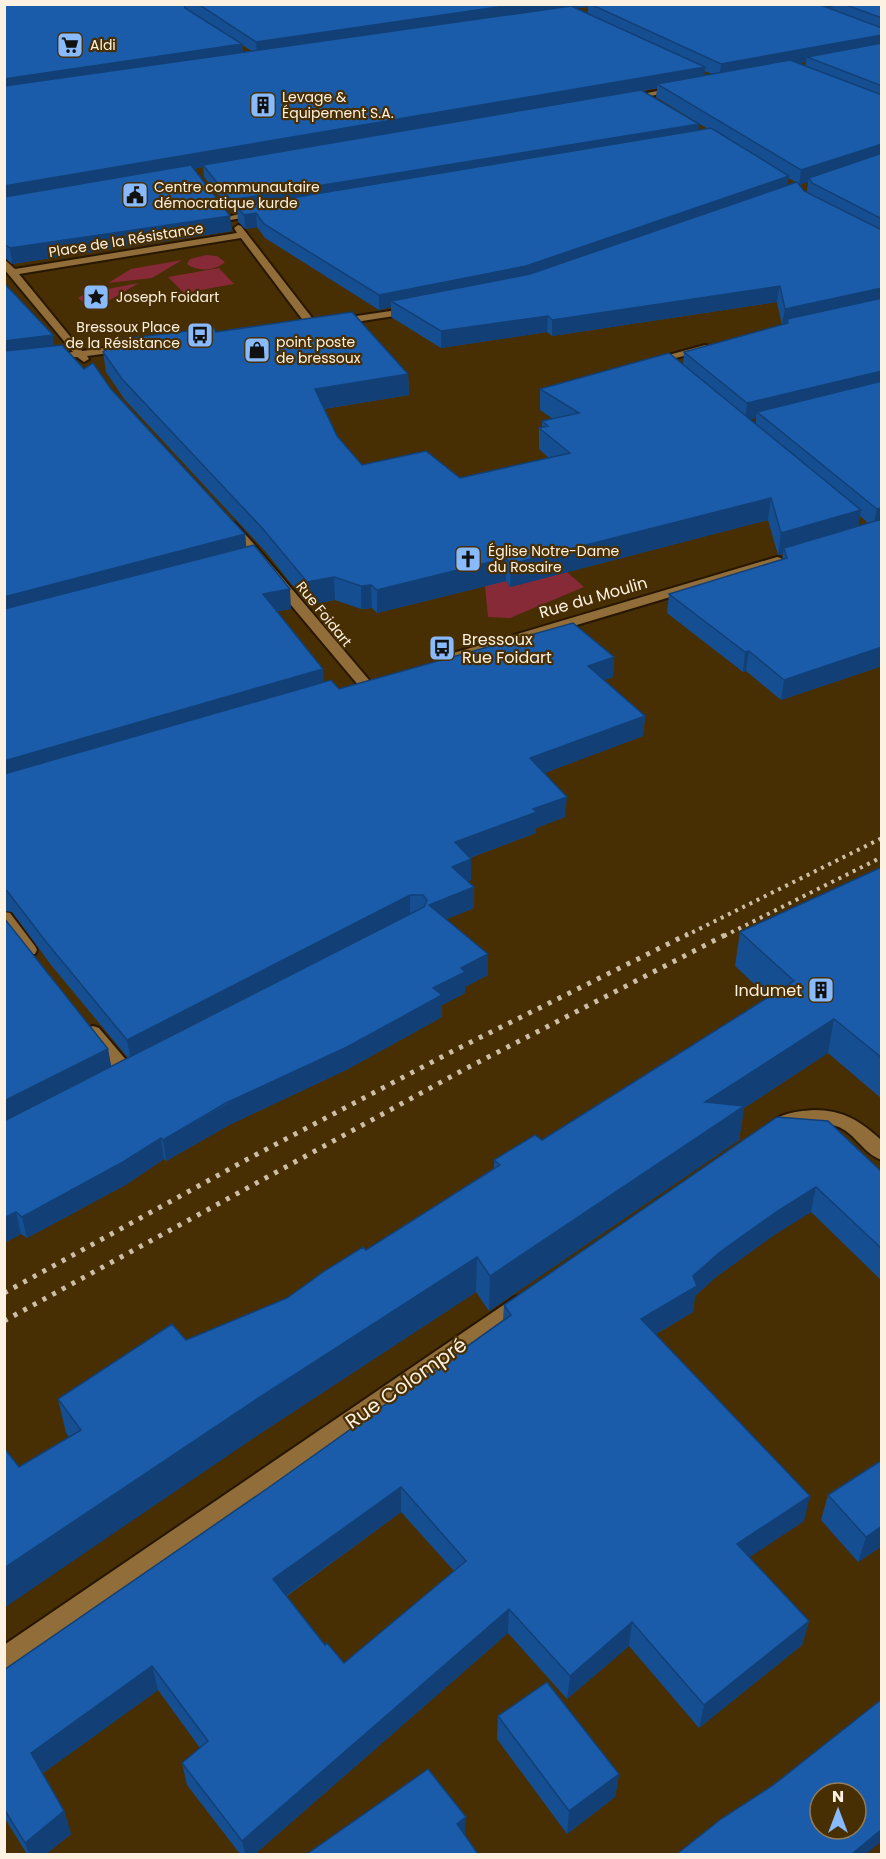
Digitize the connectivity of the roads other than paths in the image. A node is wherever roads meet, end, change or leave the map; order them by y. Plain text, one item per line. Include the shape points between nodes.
1 (682, 88) edge
2 (642, 95) junction
3 (619, 99) edge
4 (651, 100) edge
5 (266, 212) edge
6 (243, 235) junction
7 (4, 262) edge
8 (13, 272) junction
9 (420, 309) edge
10 (312, 325) junction
11 (300, 327) edge
12 (718, 345) edge
13 (141, 346) edge
14 (78, 354) junction
15 (4, 364) edge
16 (94, 367) edge
17 (676, 372) edge
18 (220, 514) edge
19 (792, 557) edge
20 (431, 664) edge
21 (345, 690) edge
22 (4, 916) edge
23 (37, 961) edge
24 (85, 1021) edge
25 (106, 1084) edge
26 (765, 1135) edge
27 (882, 1153) edge
28 (540, 1290) edge
29 (4, 1660) edge

1 - 2 street
2 - 3 street
2 - 4 street
5 - 6 street via 228,214
6 - 8 street, Place de la Résistance
6 - 10 street
7 - 8 street
8 - 14 street
9 - 10 street
10 - 11 street
12 - 17 street via 659,359
13 - 14 street
14 - 15 street
14 - 16 street
18 - 21 street, Rue Foidart via 340,658 370,682
19 - 20 street, Rue du Moulin
22 - 23 street
24 - 25 street via 132,1070
26 - 27 street via 784,1121 811,1115 849,1123
28 - 29 street, Rue Colompré

